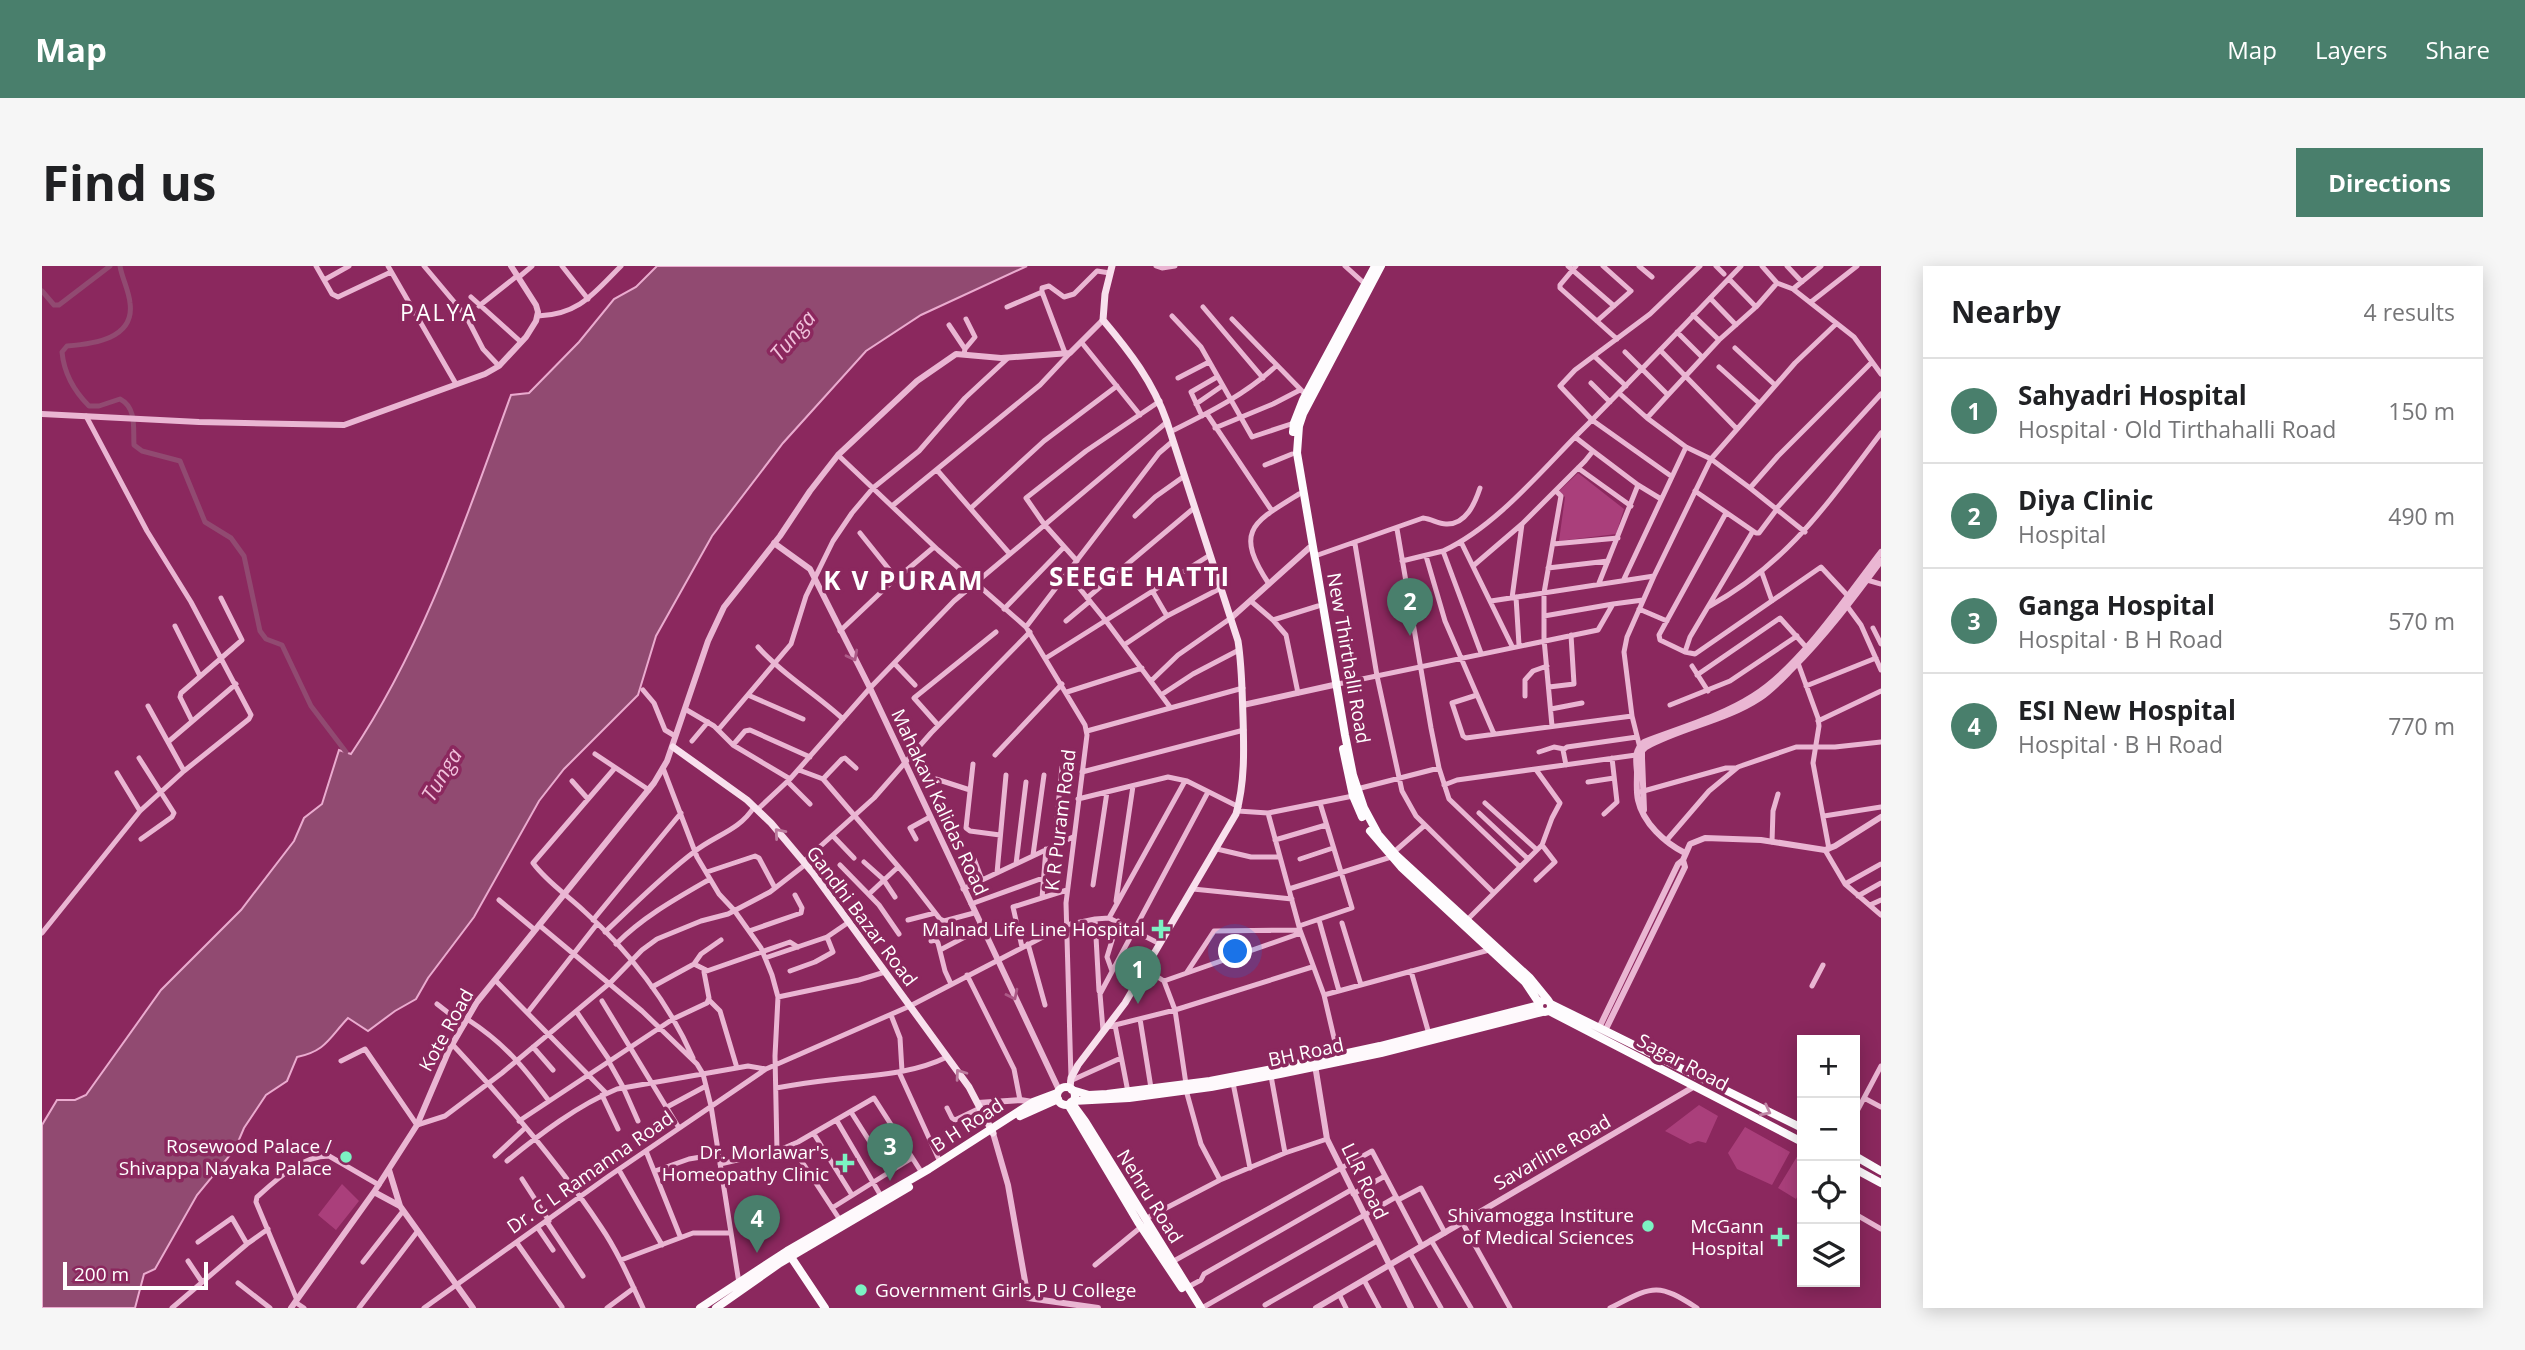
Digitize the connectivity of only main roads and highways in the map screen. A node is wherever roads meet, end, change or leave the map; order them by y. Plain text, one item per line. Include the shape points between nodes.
1 (1375, 266) edge
2 (1381, 266) edge
3 (1111, 270) edge
4 (1307, 391) junction
5 (1312, 552) junction
6 (1335, 685) junction
7 (673, 747) road end
8 (1392, 855) junction
9 (1545, 1006) junction
10 (1314, 1063) junction
11 (1071, 1084) junction
12 (1186, 1087) junction
13 (1058, 1094) junction
14 (1096, 1101) junction
15 (1070, 1103) junction
16 (1085, 1121) junction
17 (1797, 1126) edge
18 (992, 1131) junction
19 (1797, 1139) edge
20 (1860, 1159) edge
21 (1881, 1171) edge
22 (1860, 1172) edge
23 (1881, 1183) edge
24 (1143, 1223) junction
25 (789, 1254) junction
26 (720, 1307) edge
27 (700, 1308) edge
28 (825, 1308) edge
29 (1196, 1308) edge
30 (1201, 1308) edge

1 - 4 highway
2 - 4 highway, New Thirthalli Road
3 - 11 main road via 1103,320 1138,363 1160,401 1231,618 1243,688 1242,780 1238,809 1217,849
4 - 5 highway, New Thirthalli Road via 1297,440
4 - 5 highway via 1294,423 1292,454
5 - 6 highway, New Thirthalli Road
5 - 6 highway
6 - 8 highway, New Thirthalli Road via 1355,792
18 -> 7 main road, Gandhi Bazar Road via 947,1057 805,863 756,809
8 - 9 highway
8 - 9 highway, New Thirthalli Road via 1530,978
9 - 10 main road, BH Road
9 - 10 main road, BH Road via 1381,1052
9 -> 17 highway, Sagar Road via 1602,1029
9 - 19 highway, Sagar Road
10 - 12 main road, BH Road
10 - 12 main road, BH Road via 1233,1083
11 - 12 main road, BH Road via 1089,1095
11 - 13 main road, BH Road
11 - 15 main road via 1074,1096
12 - 14 main road, BH Road
13 - 15 main road via 1062,1104
13 - 18 main road
13 - 18 main road, B H Road via 1033,1102
14 - 15 main road, BH Road
14 - 16 main road
15 - 16 main road, Nehru Road
15 - 24 main road, Nehru Road
16 - 24 main road, Nehru Road
18 - 25 main road, B H Road
18 - 25 main road via 925,1178
20 - 21 highway
22 - 23 highway
24 - 29 main road, Nehru Road
24 - 30 main road, Nehru Road
25 - 26 main road
25 - 27 main road
25 - 28 main road

